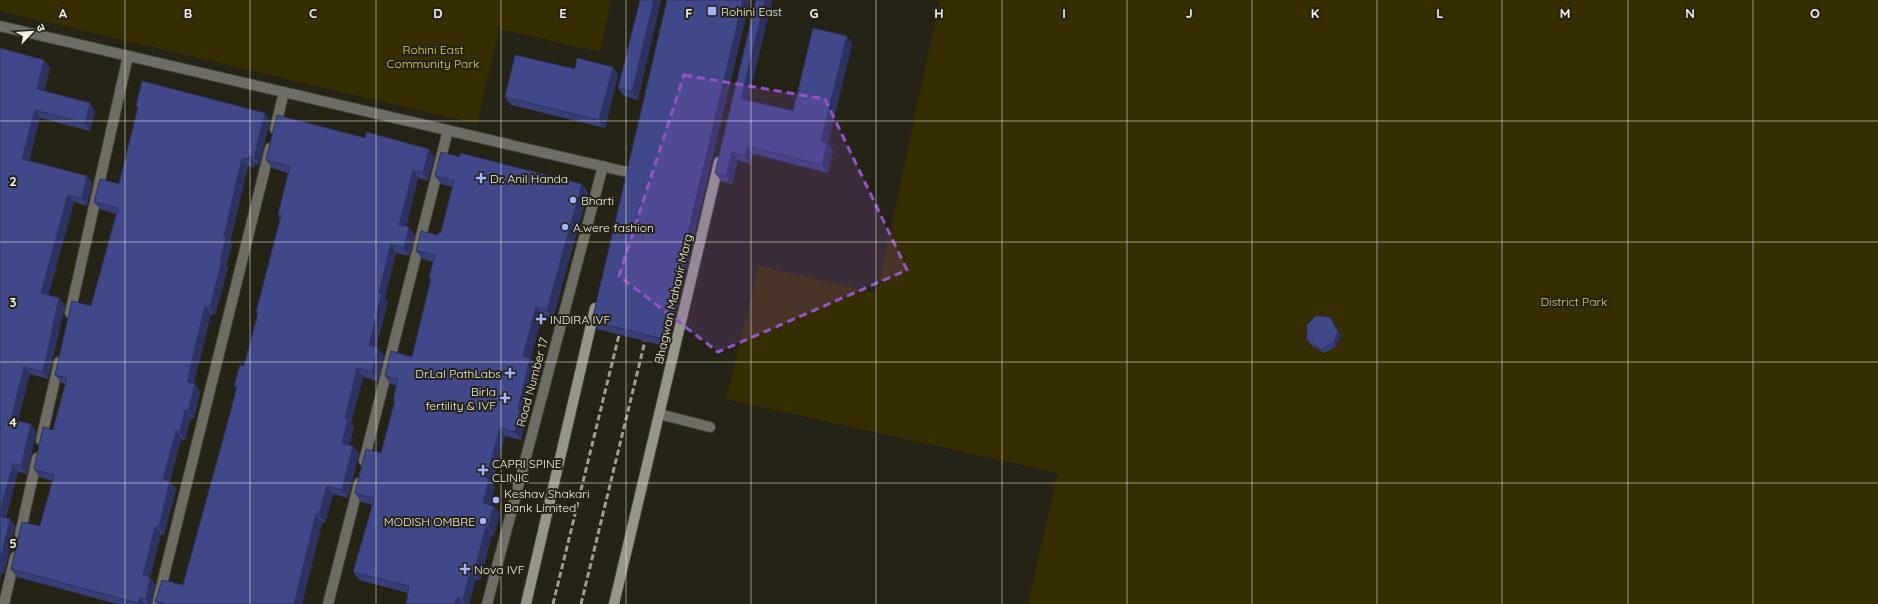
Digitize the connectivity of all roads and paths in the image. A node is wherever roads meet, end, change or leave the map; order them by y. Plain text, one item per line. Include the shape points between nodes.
1 (0, 26) edge
2 (128, 56) junction
3 (284, 92) junction
4 (448, 130) junction
5 (721, 155) edge
6 (603, 166) junction
7 (627, 172) edge
8 (598, 295) edge
9 (67, 326) edge
10 (62, 349) edge
11 (659, 414) junction
12 (710, 427) dead end
13 (4, 604) edge
14 (157, 604) edge
15 (328, 604) edge
16 (486, 604) edge
17 (526, 604) edge
18 (614, 604) edge

1 - 2 street
2 - 3 street
2 - 9 street
3 - 4 street
3 - 14 street
4 - 6 street
4 - 15 street
5 - 11 main road, Bhagwan Mahavir Marg
6 - 7 street
6 - 16 street, Road Number 17
8 - 17 main road
10 - 13 street
11 - 12 street
11 - 18 main road, Bhagwan Mahavir Marg

